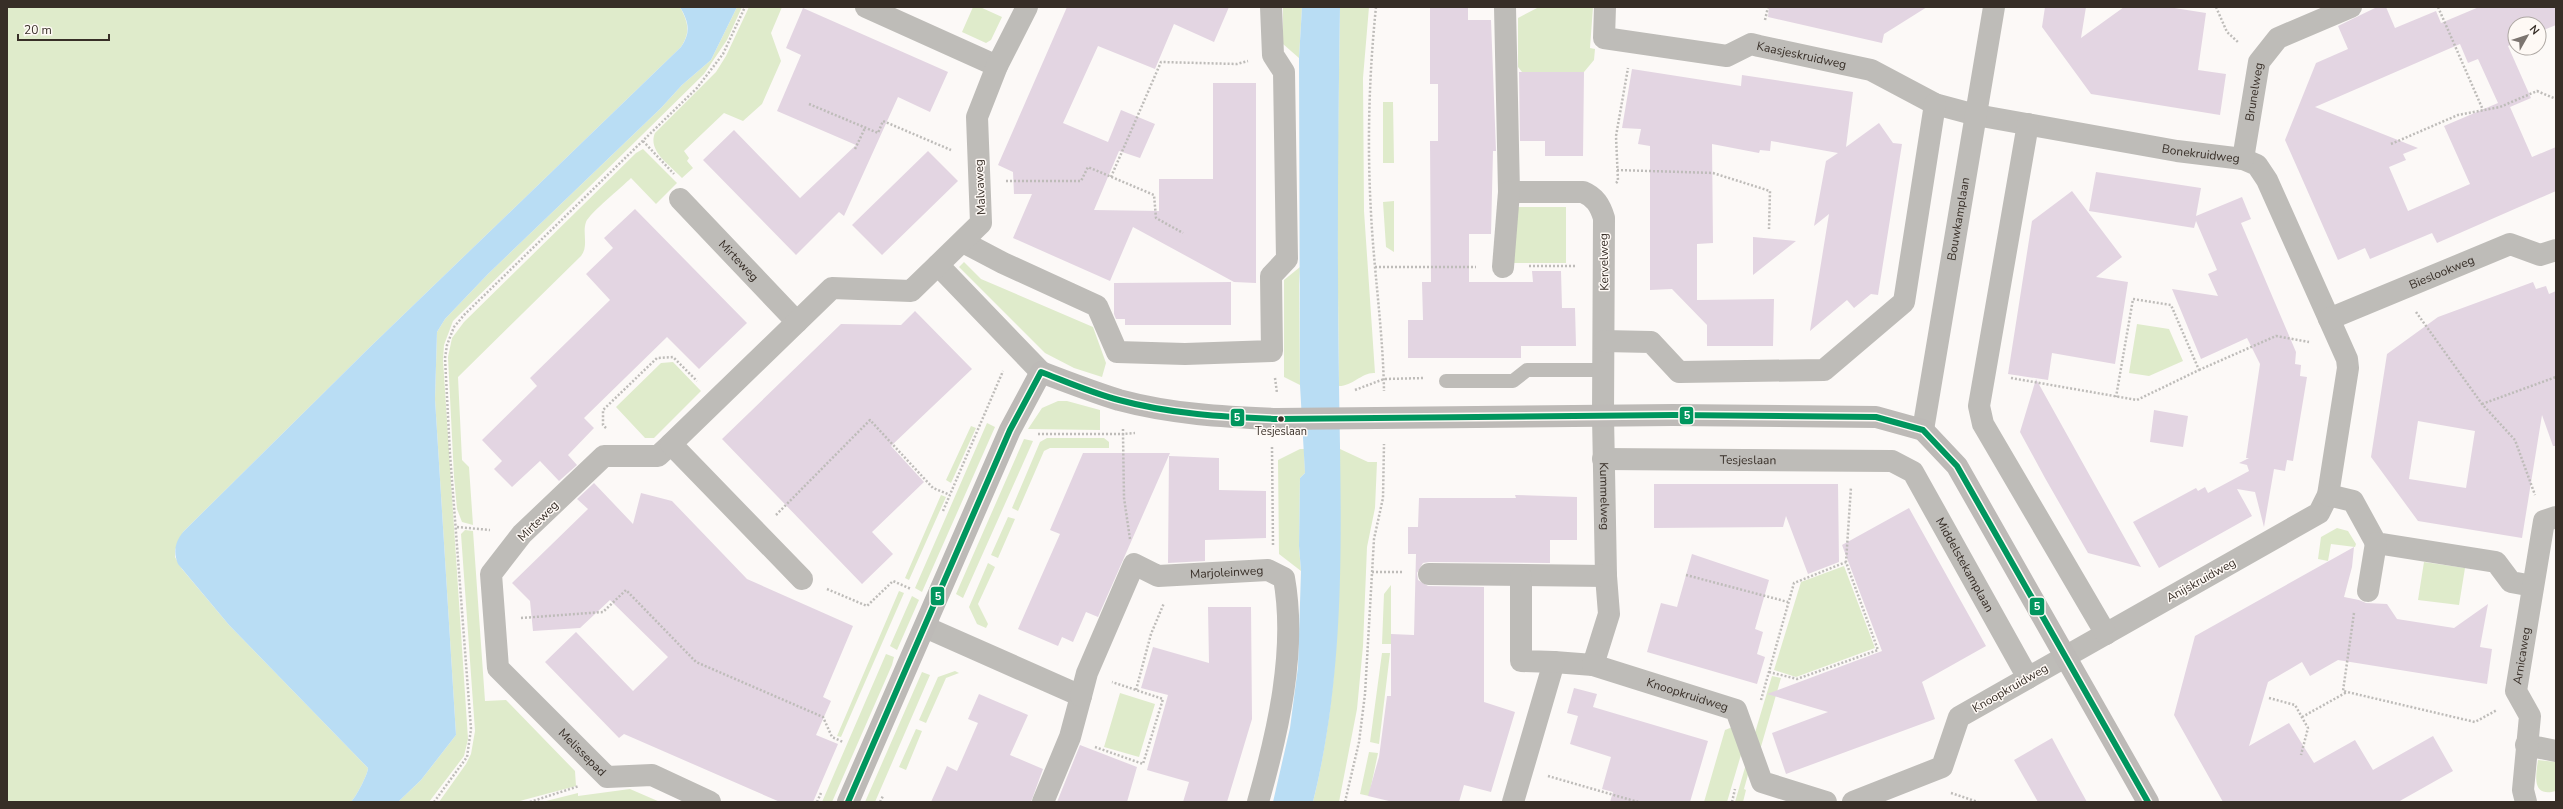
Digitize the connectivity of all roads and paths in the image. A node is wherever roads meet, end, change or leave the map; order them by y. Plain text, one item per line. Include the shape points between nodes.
1 (744, 7) edge
2 (1027, 7) edge
3 (1271, 7) edge
4 (1505, 7) edge
5 (1605, 7) edge
6 (1994, 7) edge
7 (2216, 7) edge
8 (2351, 7) edge
9 (2438, 7) edge
10 (876, 9) edge
11 (1632, 42) junction
12 (1273, 55) junction
13 (2259, 62) junction
14 (997, 66) junction
15 (2556, 98) edge
16 (809, 104) dead end
17 (1935, 104) junction
18 (2483, 110) junction
19 (1976, 115) junction
20 (2028, 124) junction
21 (865, 128) junction
22 (643, 141) junction
23 (2391, 144) dead end
24 (978, 148) junction
25 (854, 149) dead end
26 (2243, 158) junction
27 (1617, 170) junction
28 (1112, 177) junction
29 (980, 181) junction
30 (1509, 192) junction
31 (680, 199) joint
32 (1596, 201) junction
33 (1770, 229) dead end
34 (1183, 233) dead end
35 (963, 242) junction
36 (2556, 250) edge
37 (938, 265) junction
38 (1605, 265) junction
39 (1375, 267) dead end
40 (1502, 267) junction
41 (2428, 278) junction
42 (2329, 319) junction
43 (797, 322) junction
44 (1604, 341) junction
45 (2342, 348) junction
46 (1272, 351) junction
47 (998, 365) dead end
48 (1604, 370) junction
49 (2199, 370) junction
50 (1042, 372) junction
51 (1985, 373) junction
52 (2556, 377) edge
53 (1446, 381) joint
54 (1350, 392) dead end
55 (2116, 397) junction
56 (716, 400) junction
57 (2482, 404) junction
58 (1603, 416) junction
59 (983, 418) junction
60 (1277, 420) junction
61 (1010, 430) junction
62 (1923, 430) junction
63 (1142, 433) dead end
64 (1123, 434) junction
65 (671, 444) junction
66 (1264, 447) dead end
67 (1272, 447) junction
68 (632, 456) junction
69 (1604, 459) junction
70 (1853, 460) junction
71 (1892, 461) joint
72 (950, 495) junction
73 (2328, 495) junction
74 (940, 517) dead end
75 (2550, 519) edge
76 (757, 533) junction
77 (2376, 543) junction
78 (1846, 562) junction
79 (1134, 564) junction
80 (1274, 573) junction
81 (1429, 574) dead end
82 (1176, 575) junction
83 (1686, 575) dead end
84 (1606, 576) junction
85 (1521, 577) junction
86 (802, 579) joint
87 (913, 581) dead end
88 (2533, 586) junction
89 (910, 588) junction
90 (2368, 591) joint
91 (907, 595) dead end
92 (1788, 602) junction
93 (935, 603) junction
94 (494, 620) junction
95 (925, 627) junction
96 (2106, 634) junction
97 (2065, 656) junction
98 (1554, 662) junction
99 (1593, 665) junction
100 (498, 668) joint
101 (1087, 673) junction
102 (2028, 678) junction
103 (1136, 690) junction
104 (2516, 691) junction
105 (2347, 692) junction
106 (1081, 696) junction
107 (2269, 698) dead end
108 (2302, 717) junction
109 (846, 735) dead end
110 (1070, 737) junction
111 (843, 742) junction
112 (2526, 745) junction
113 (840, 749) dead end
114 (2556, 751) edge
115 (2300, 755) dead end
116 (1523, 768) junction
117 (607, 777) junction
118 (823, 789) dead end
119 (434, 802) edge
120 (530, 802) edge
121 (710, 802) edge
122 (817, 802) edge
123 (848, 802) edge
124 (1044, 802) edge
125 (1258, 802) edge
126 (1513, 802) edge
127 (1638, 802) edge
128 (1826, 802) edge
129 (1853, 802) edge
130 (2148, 802) edge
131 (2526, 802) edge

1 - 22 path via 713,70
2 - 14 street, Malvaweg
3 - 12 street
4 - 30 street
5 - 11 street, Kaasjeskruidweg via 1604,38
6 - 19 street, Bouwkamplaan
7 - 13 path via 2227,32
8 - 13 street, Brunelweg via 2278,38
9 - 18 path
10 - 14 street
11 - 17 street, Kaasjeskruidweg via 1727,56 1751,44 1871,70
11 - 27 path via 1616,136
12 - 28 path via 1237,64 1161,62
12 - 46 street via 1284,72 1287,259 1271,276
13 - 26 street, Brunelweg
14 - 24 street, Malvaweg via 977,117
15 - 18 path via 2537,91 2500,107
16 - 21 path
17 - 19 street, Kaasjeskruidweg
17 - 44 street via 1904,302 1824,370 1679,372 1651,342
18 - 23 path via 2458,115
19 - 20 street, Bonekruidweg
19 - 62 street, Bouwkamplaan
20 - 26 street, Bonekruidweg via 2177,150
20 - 51 street
21 - 24 path via 878,133 883,121 950,150
21 - 25 path
22 - 31 path via 680,180
22 - 119 path via 464,315 454,327 447,345 450,454 472,729 467,757
24 - 29 street, Malvaweg
26 - 42 street, Bonekruidweg via 2257,165 2267,180
27 - 32 path via 1618,181
27 - 33 path via 1713,173 1770,191
28 - 29 path via 1088,167 1081,181
28 - 34 path via 1154,194 1156,218
29 - 35 street, Malvaweg via 981,223
30 - 32 street via 1583,192
30 - 40 street
31 - 43 street, Mirteweg
32 - 38 street, Kervelweg via 1604,218
35 - 37 street, Malvaweg
35 - 46 street via 1097,306 1117,352 1185,354
36 - 41 street, Bieslookweg via 2540,255 2510,244
37 - 43 street, Mirteweg via 910,291 832,288
37 - 50 street
38 - 40 path
38 - 44 street, Kervelweg
39 - 40 path
41 - 42 street, Bieslookweg
41 - 57 path via 2416,312
42 - 45 street, Anijskruidweg
43 - 56 street, Mirteweg
44 - 48 street, Kervelweg
45 - 49 path via 2276,336
45 - 73 street, Anijskruidweg via 2348,368
46 - 60 path via 1278,396
47 - 59 path via 1004,370
48 - 53 lane via 1527,370 1513,381
48 - 58 street, Kervelweg
49 - 55 path via 2137,400
49 - 55 path via 2171,305 2132,299
50 - 60 street via 1121,400 1177,412
50 - 61 street
51 - 55 path
51 - 96 street via 1979,406 1984,424
52 - 57 path
53 - 54 path via 1433,378 1384,379
56 - 65 street, Mirteweg
56 - 68 path via 673,357 657,358 603,410 603,425
57 - 75 path via 2515,440
58 - 60 street
58 - 62 street via 1876,417
58 - 69 street, Kummelweg
59 - 61 path
59 - 72 path
60 - 67 path
61 - 64 path via 1040,434
61 - 93 street
62 - 97 street via 1957,466
63 - 64 path
64 - 79 path via 1124,498
65 - 68 street, Mirteweg via 658,456
65 - 76 street
66 - 67 path
67 - 80 path
68 - 94 street, Mirteweg via 604,456 522,534 492,574
69 - 70 street, Tesjeslaan
69 - 84 street, Kummelweg
70 - 71 street, Tesjeslaan
70 - 78 path
71 - 102 street, Middelstekamplaan via 1913,472
72 - 74 path
72 - 76 path via 933,488 870,420
73 - 77 street via 2353,501
73 - 96 street, Anijskruidweg via 2319,513
75 - 88 street, Arnicaweg
76 - 86 street
77 - 88 street via 2496,562 2511,582
77 - 90 street
78 - 92 path via 1794,583
78 - 92 path via 1878,650 1797,679 1769,672
79 - 82 street, Marjoleinweg via 1158,576
79 - 101 street
80 - 82 street, Marjoleinweg via 1268,570
80 - 125 street, Marjoleinweg via 1284,578 1289,605 1284,673 1273,750
81 - 85 street
82 - 103 path via 1151,634
83 - 92 path
84 - 85 street
84 - 99 street, Kummelweg via 1609,614
85 - 98 street via 1521,661
86 - 89 path via 867,606 893,581
87 - 89 path
88 - 104 street, Arnicaweg
89 - 91 path
89 - 93 path
90 - 105 path via 2356,600 2343,691
93 - 95 street
94 - 100 street, Mirteweg
94 - 111 path via 603,612 626,590 696,662 823,717 832,737
95 - 106 street
95 - 123 street
96 - 97 street, Anijskruidweg
97 - 102 street, Knoopkruidweg
97 - 130 street
98 - 99 street
98 - 116 street
99 - 128 street, Knoopkruidweg via 1736,710 1762,782
100 - 117 street, Melissepad
101 - 103 path
101 - 106 street
102 - 129 street, Knoopkruidweg via 1959,717 1942,767
103 - 110 path via 1163,699 1143,764 1120,758
104 - 105 path via 2494,712 2475,722
104 - 112 street, Arnicaweg via 2530,716
105 - 108 path
106 - 110 street
107 - 108 path via 2294,705
108 - 115 path via 2308,728
109 - 111 path
110 - 124 street
111 - 113 path
112 - 114 street
112 - 131 street, Arnicaweg via 2523,790
116 - 126 street
116 - 127 path
117 - 120 path
117 - 121 street, Melissepad via 652,775
118 - 122 path

